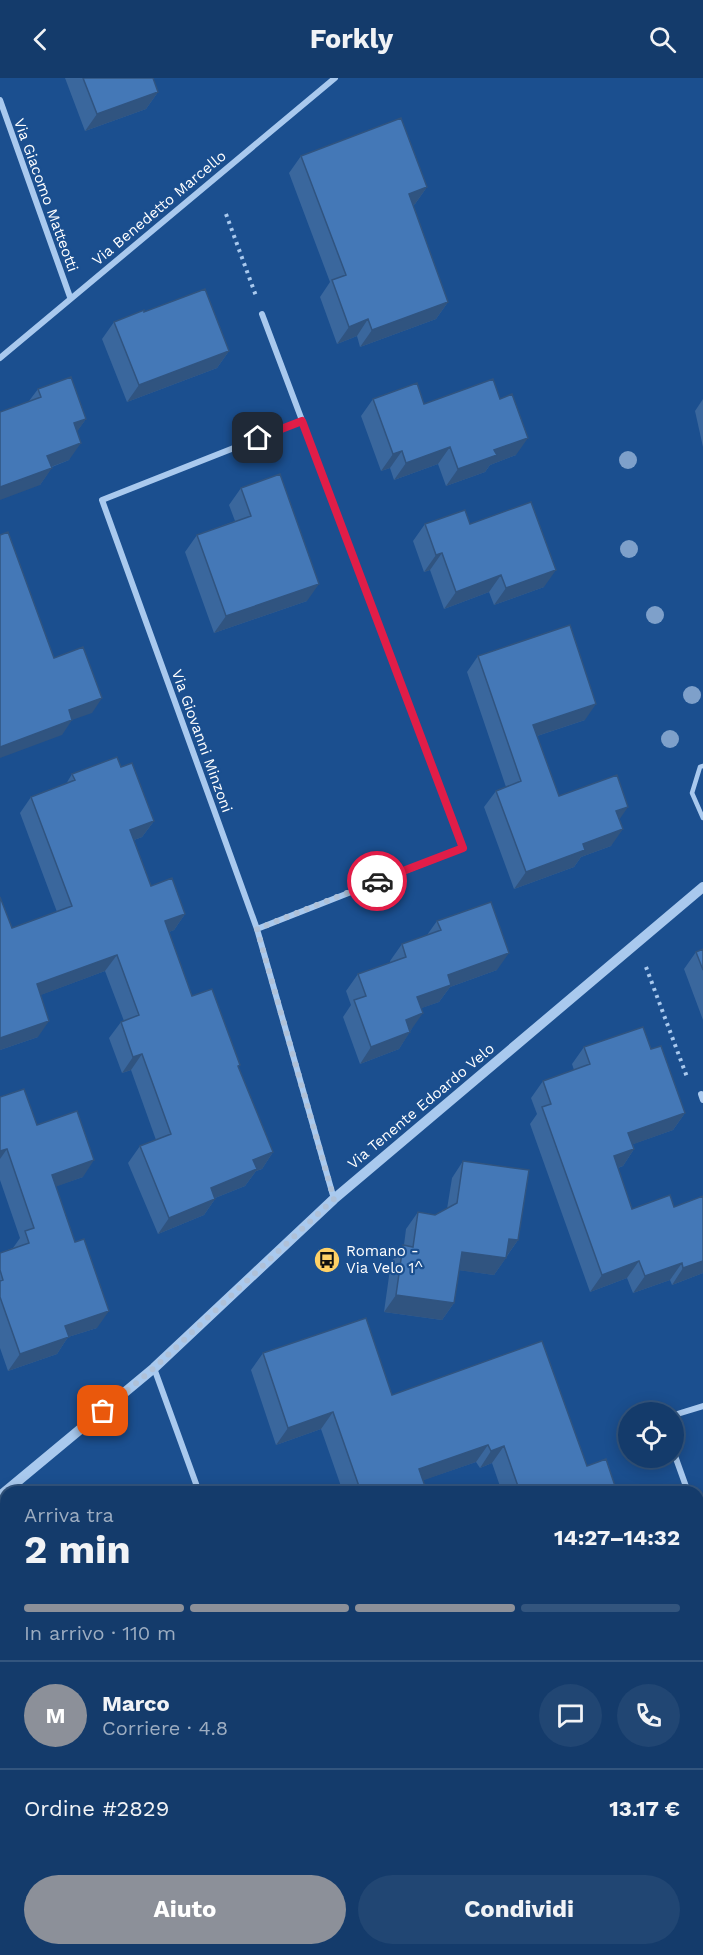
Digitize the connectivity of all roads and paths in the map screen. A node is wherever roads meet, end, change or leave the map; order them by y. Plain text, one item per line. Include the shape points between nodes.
1 (335, 78) edge
2 (0, 100) edge
3 (226, 214) dead end
4 (70, 297) junction
5 (262, 314) joint
6 (0, 357) edge
7 (302, 421) junction
8 (703, 766) edge
9 (703, 818) edge
10 (703, 887) edge
11 (257, 929) junction
12 (637, 943) junction
13 (702, 1097) edge
14 (334, 1199) junction
15 (154, 1368) junction
16 (703, 1406) edge
17 (684, 1412) edge
18 (679, 1468) edge
19 (12, 1486) edge
20 (197, 1486) edge
21 (686, 1486) edge

1 - 4 street, Via Benedetto Marcello
2 - 4 street, Via Giacomo Matteotti
3 - 5 path
4 - 6 street, Via Benedetto Marcello
5 - 7 street
7 - 11 street, Via Giovanni Minzoni via 102,500
7 - 11 street via 463,848
8 - 9 lane via 692,793
10 - 12 street, Via Tenente Edoardo Velo
11 - 14 street, Via Giovanni Minzoni
12 - 13 path via 685,1074
12 - 14 street, Via Tenente Edoardo Velo
14 - 15 street, Via Tenente Edoardo Velo
15 - 19 street, Via Tenente Edoardo Velo
15 - 20 street
16 - 17 street
18 - 21 street

